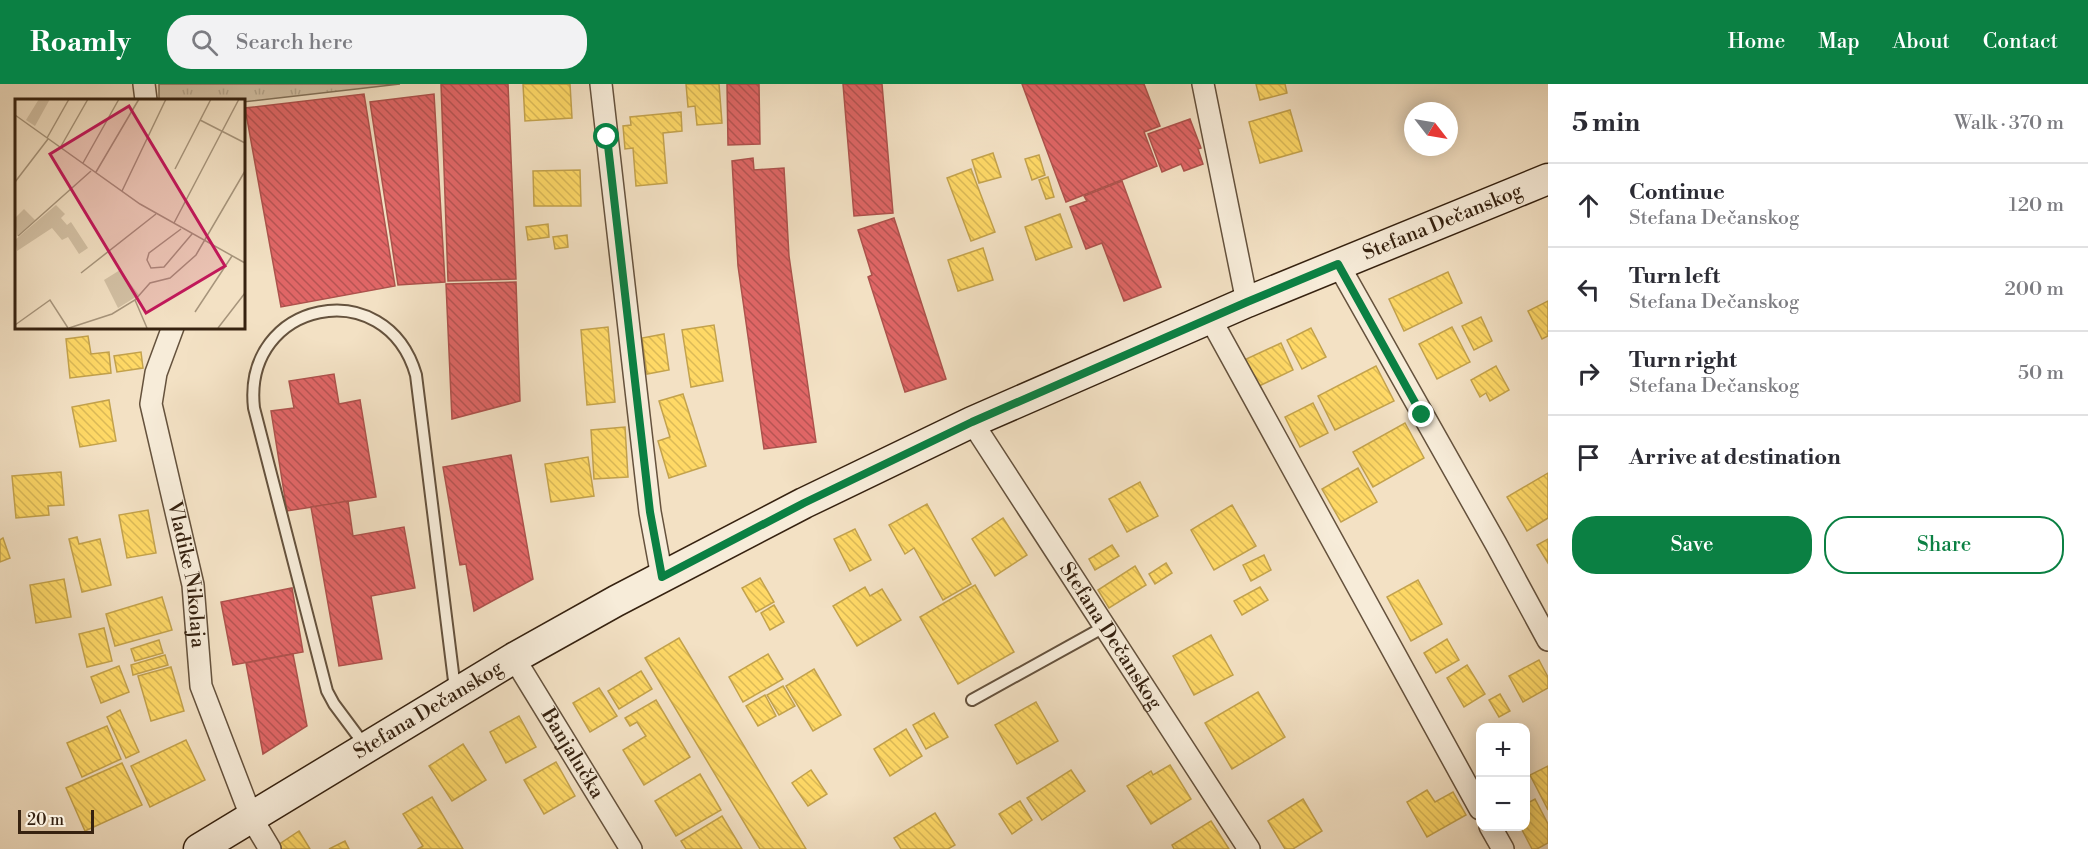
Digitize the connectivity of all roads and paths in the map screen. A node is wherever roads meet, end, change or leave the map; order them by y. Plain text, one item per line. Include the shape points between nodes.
1 (144, 84) edge
2 (601, 84) edge
3 (1203, 84) edge
4 (146, 99) edge
5 (1547, 181) edge
6 (1338, 264) junction
7 (1247, 302) junction
8 (1210, 318) junction
9 (173, 328) edge
10 (972, 422) junction
11 (662, 577) junction
12 (1104, 627) junction
13 (1548, 640) edge
14 (514, 658) junction
15 (456, 692) junction
16 (972, 700) dead end
17 (367, 747) junction
18 (1476, 802) edge
19 (252, 819) junction
20 (1493, 831) edge
21 (199, 849) edge
22 (270, 849) edge
23 (631, 849) edge
24 (1249, 849) edge
25 (1503, 849) edge

1 - 4 street
2 - 11 street via 650,512
3 - 7 street
5 - 6 main road, Stefana Dečanskog
6 - 7 main road, Stefana Dečanskog
6 - 13 street, Stefana Dečanskog
7 - 8 main road, Stefana Dečanskog
8 - 10 main road, Stefana Dečanskog
8 - 18 street
9 - 19 street, Vladike Nikolaja via 156,373 151,404 193,585 201,686
10 - 11 main road, Stefana Dečanskog
10 - 12 street, Stefana Dečanskog
11 - 14 main road, Stefana Dečanskog
12 - 16 lane
12 - 24 street, Stefana Dečanskog
14 - 15 main road, Stefana Dečanskog
14 - 23 street, Banjalučka
15 - 17 main road, Stefana Dečanskog
15 - 17 lane via 413,363 397,337 372,318 345,310 302,317 284,328 263,353 253,383 254,408 327,691
17 - 19 main road, Stefana Dečanskog
19 - 21 main road, Stefana Dečanskog
19 - 22 street, Vladike Nikolaja
20 - 25 street

